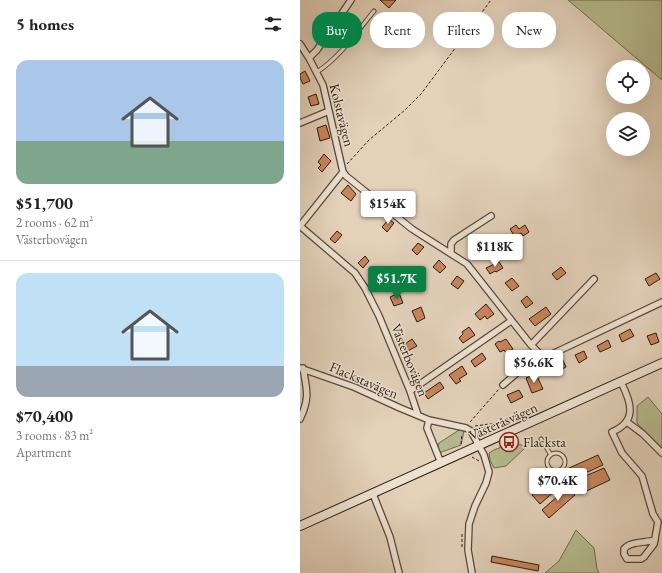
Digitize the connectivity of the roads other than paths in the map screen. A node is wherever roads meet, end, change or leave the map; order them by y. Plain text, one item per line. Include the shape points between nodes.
1 (351, 0) edge
2 (374, 11) dead end
3 (300, 44) edge
4 (309, 58) junction
5 (317, 72) junction
6 (329, 111) junction
7 (300, 123) edge
8 (343, 172) junction
9 (491, 216) dead end
10 (300, 226) edge
11 (451, 254) junction
12 (594, 279) dead end
13 (662, 302) edge
14 (511, 321) junction
15 (530, 345) junction
16 (550, 355) junction
17 (662, 363) edge
18 (301, 368) edge
19 (621, 382) junction
20 (503, 385) road end
21 (410, 391) junction
22 (418, 415) junction
23 (300, 419) edge
24 (429, 420) junction
25 (628, 422) junction
26 (541, 439) dead end
27 (478, 446) junction
28 (662, 453) edge
29 (551, 455) junction
30 (441, 463) junction
31 (373, 494) junction
32 (300, 526) edge
33 (654, 540) junction
34 (399, 573) edge
35 (472, 573) edge

1 - 4 street
2 - 5 lane via 336,58
3 - 4 street, Kolstavägen
4 - 5 street, Kolstavägen
5 - 6 street, Kolstavägen
6 - 7 street
6 - 8 street, Kolstavägen
8 - 10 street
8 - 11 street via 412,229
9 - 11 street via 454,240 451,244
10 - 21 street, Västerbovägen via 355,273 379,316
11 - 14 street via 467,264
12 - 15 street
13 - 16 street
14 - 15 street
14 - 21 street
15 - 16 street via 541,355
16 - 20 street via 518,372
17 - 19 street, Västeråsvägen
18 - 22 street, Flackstavägen via 354,387
18 - 23 street via 308,394
19 - 25 street via 630,405
19 - 27 street, Västeråsvägen
21 - 22 street, Västerbovägen
22 - 24 street, Flackstavägen
24 - 27 street, Flackstavägen via 469,428
24 - 30 street via 427,428
25 - 28 street
25 - 33 street via 612,432 622,453 642,476 653,514 658,522
26 - 29 lane
27 - 30 street, Västeråsvägen
27 - 35 street via 484,455 489,472 469,524 468,550
29 - 29 lane via 548,467 554,471 561,470 565,465 564,458 559,454
30 - 31 street, Västeråsvägen
31 - 32 street, Västeråsvägen
31 - 34 street via 390,537
33 - 33 street via 650,550 641,559 627,559 624,554 626,545

